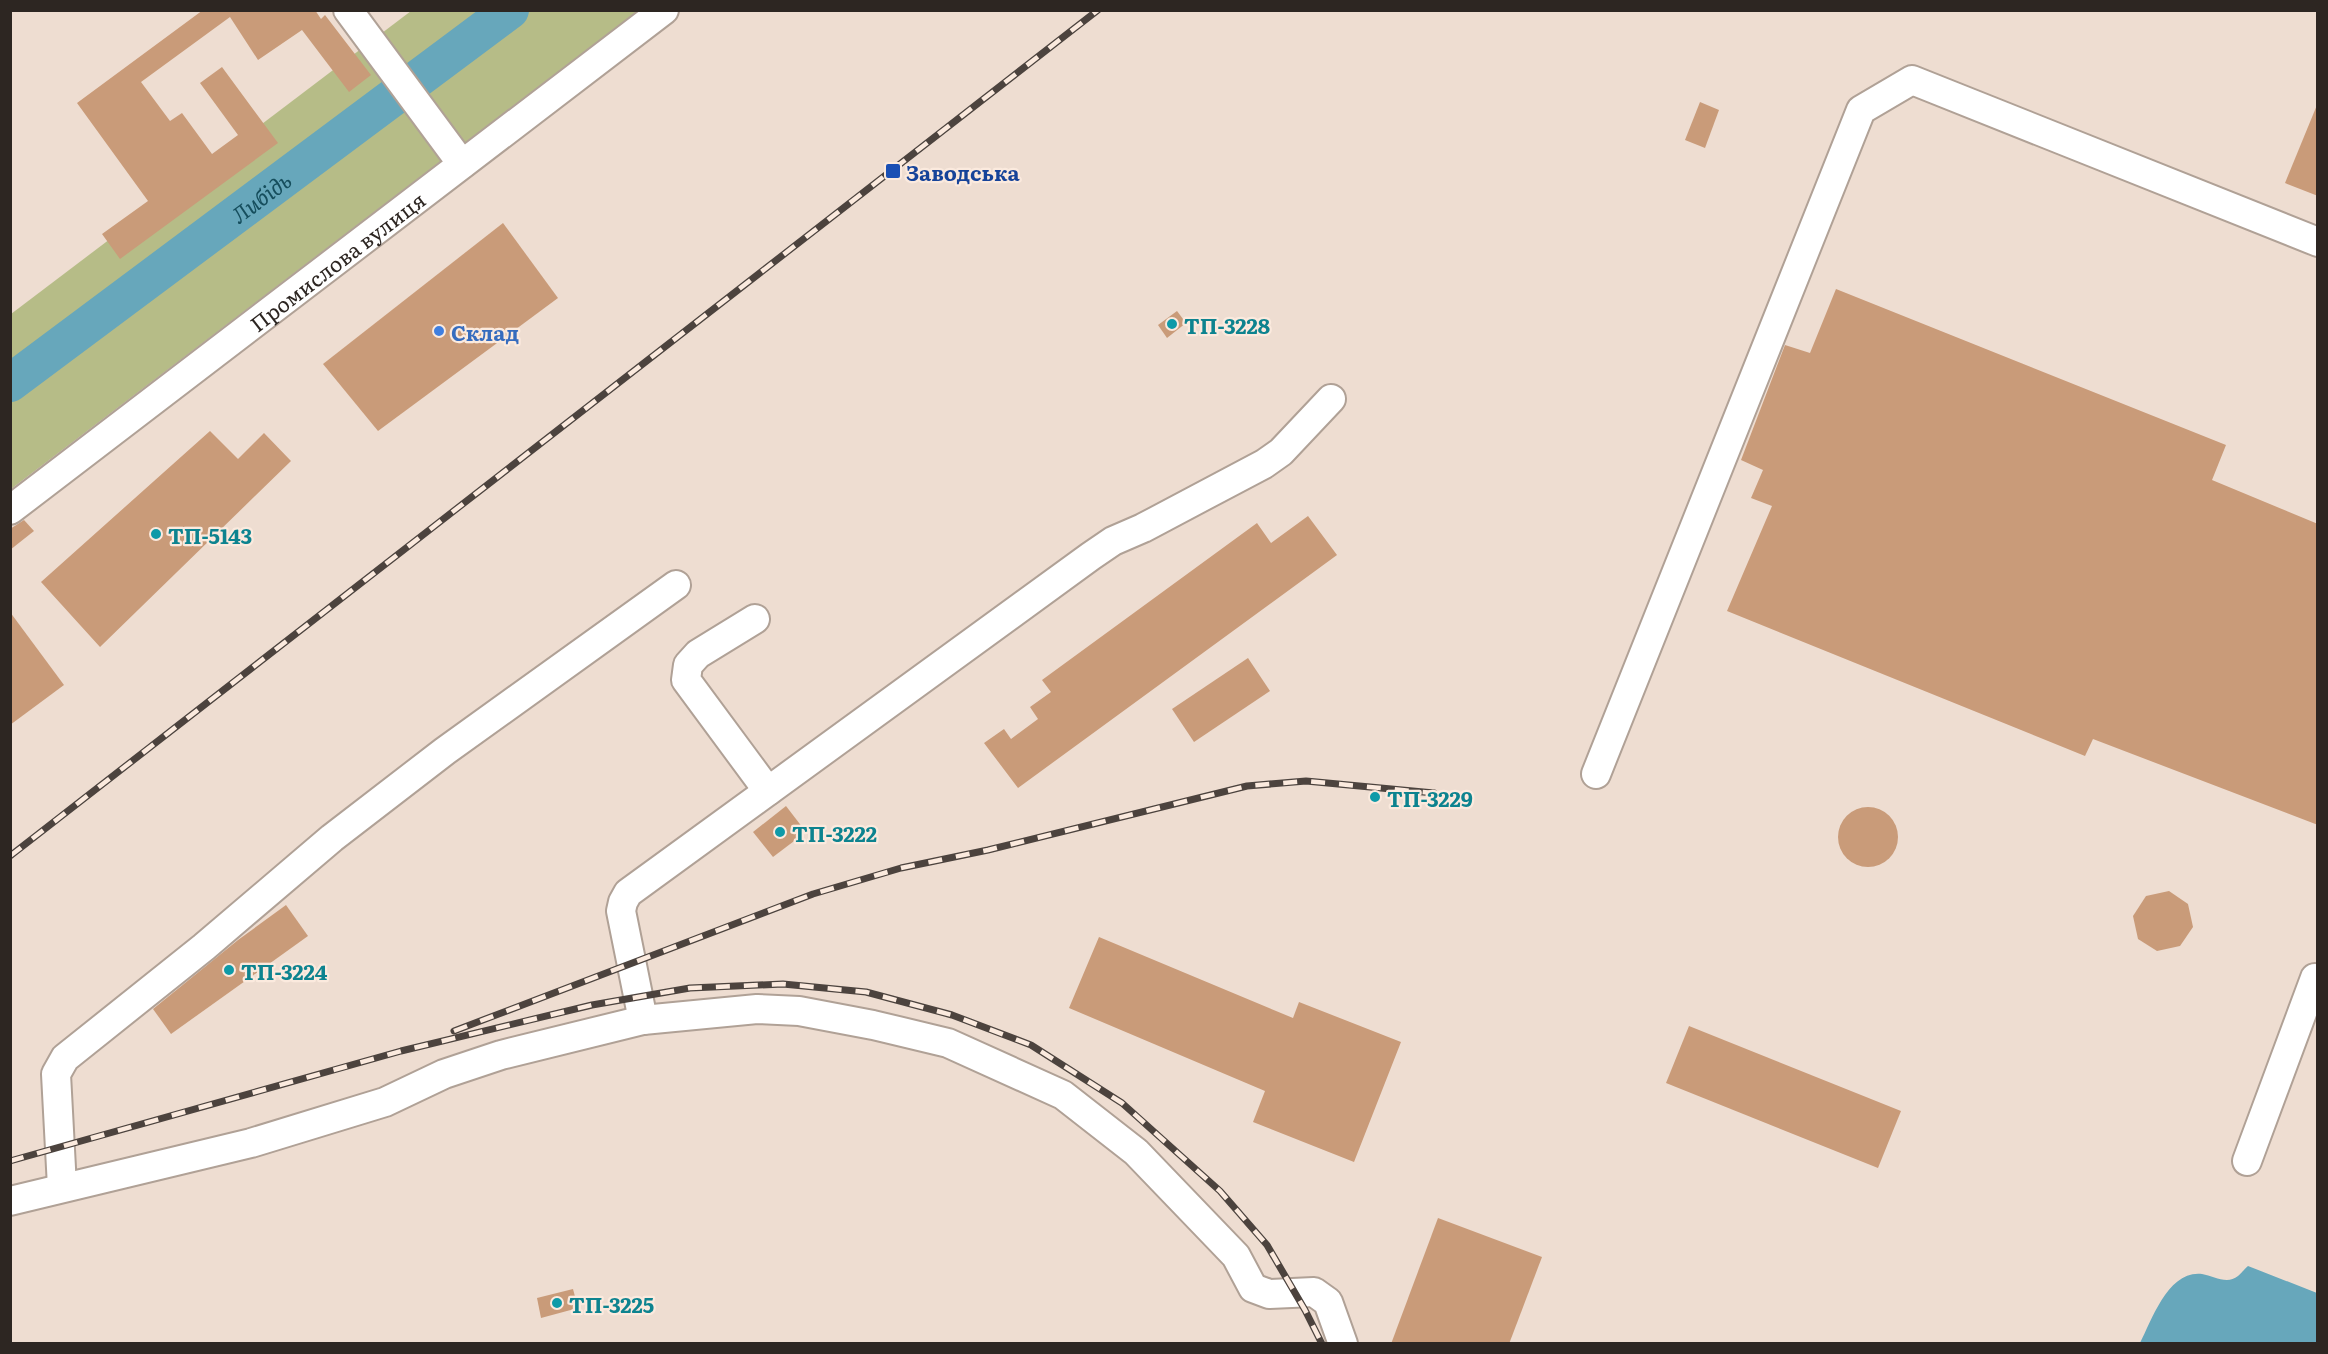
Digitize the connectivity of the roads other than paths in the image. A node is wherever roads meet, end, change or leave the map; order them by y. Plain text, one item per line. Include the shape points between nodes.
1 (348, 10) edge
2 (664, 10) edge
3 (462, 164) junction
4 (2318, 242) edge
5 (1331, 399) dead end
6 (10, 510) edge
7 (676, 585) dead end
8 (755, 619) dead end
9 (1596, 774) dead end
10 (768, 791) junction
11 (2318, 979) edge
12 (643, 1020) junction
13 (2247, 1161) dead end
14 (62, 1187) junction
15 (10, 1200) edge
16 (1343, 1344) edge

1 - 3 street
2 - 3 street, Промислова вулиця
3 - 6 street, Промислова вулиця
4 - 9 street via 1912,80 1860,110
5 - 10 street via 1281,452 1264,464 1113,541
7 - 14 street via 445,751 332,838 65,1058 56,1074
8 - 10 street via 698,654 688,665 686,680
10 - 12 street via 628,893 623,902 621,911
11 - 13 street via 2315,978
12 - 14 street via 501,1055 444,1074 385,1102 251,1143
12 - 16 street via 757,1009 799,1011 948,1043 998,1064 1063,1095 1136,1152 1236,1256 1253,1288 1269,1294 1314,1292 1328,1302
14 - 15 street

